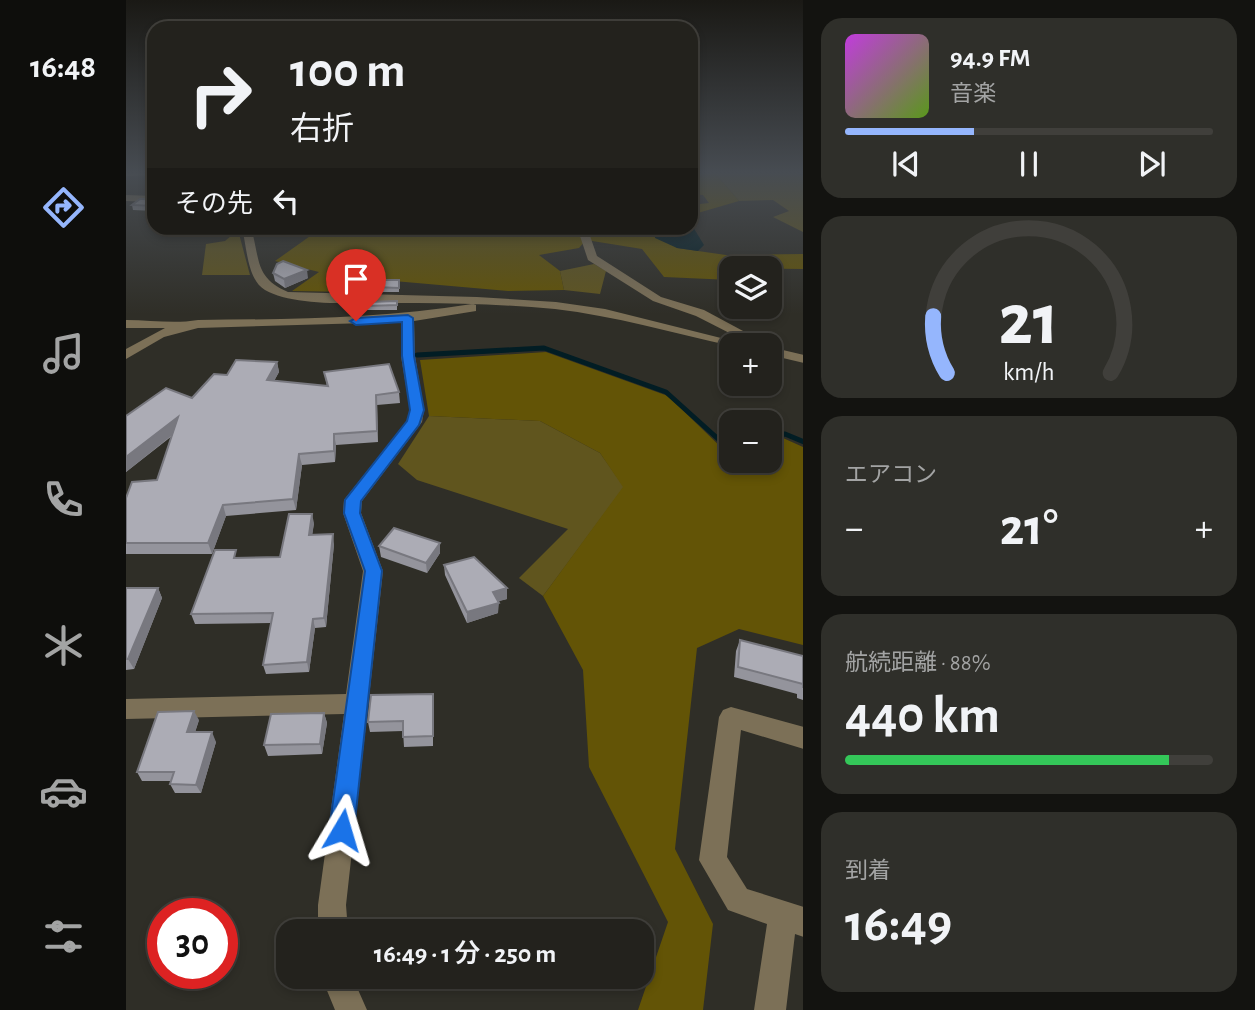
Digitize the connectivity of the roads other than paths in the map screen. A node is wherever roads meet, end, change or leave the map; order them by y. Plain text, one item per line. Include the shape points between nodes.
1 (248, 235) edge
2 (585, 235) edge
3 (496, 304) junction
4 (408, 318) junction
5 (126, 324) edge
6 (175, 327) junction
7 (739, 333) edge
8 (719, 339) edge
9 (782, 353) edge
10 (126, 355) edge
11 (803, 359) edge
12 (357, 704) junction
13 (126, 709) edge
14 (803, 738) edge
15 (793, 918) edge
16 (333, 919) edge
17 (342, 989) edge
18 (351, 1010) edge
19 (770, 1010) edge

1 - 3 street via 260,279 286,295
2 - 7 street via 592,258 657,299
3 - 4 street
3 - 8 street via 605,313
4 - 6 street
4 - 12 street via 408,356 417,410 414,422 353,500 352,513 373,571
5 - 6 street
6 - 10 street via 145,339
9 - 11 street
12 - 13 street
12 - 16 street
14 - 15 street via 731,718 713,860 738,900
15 - 19 street
17 - 18 street

